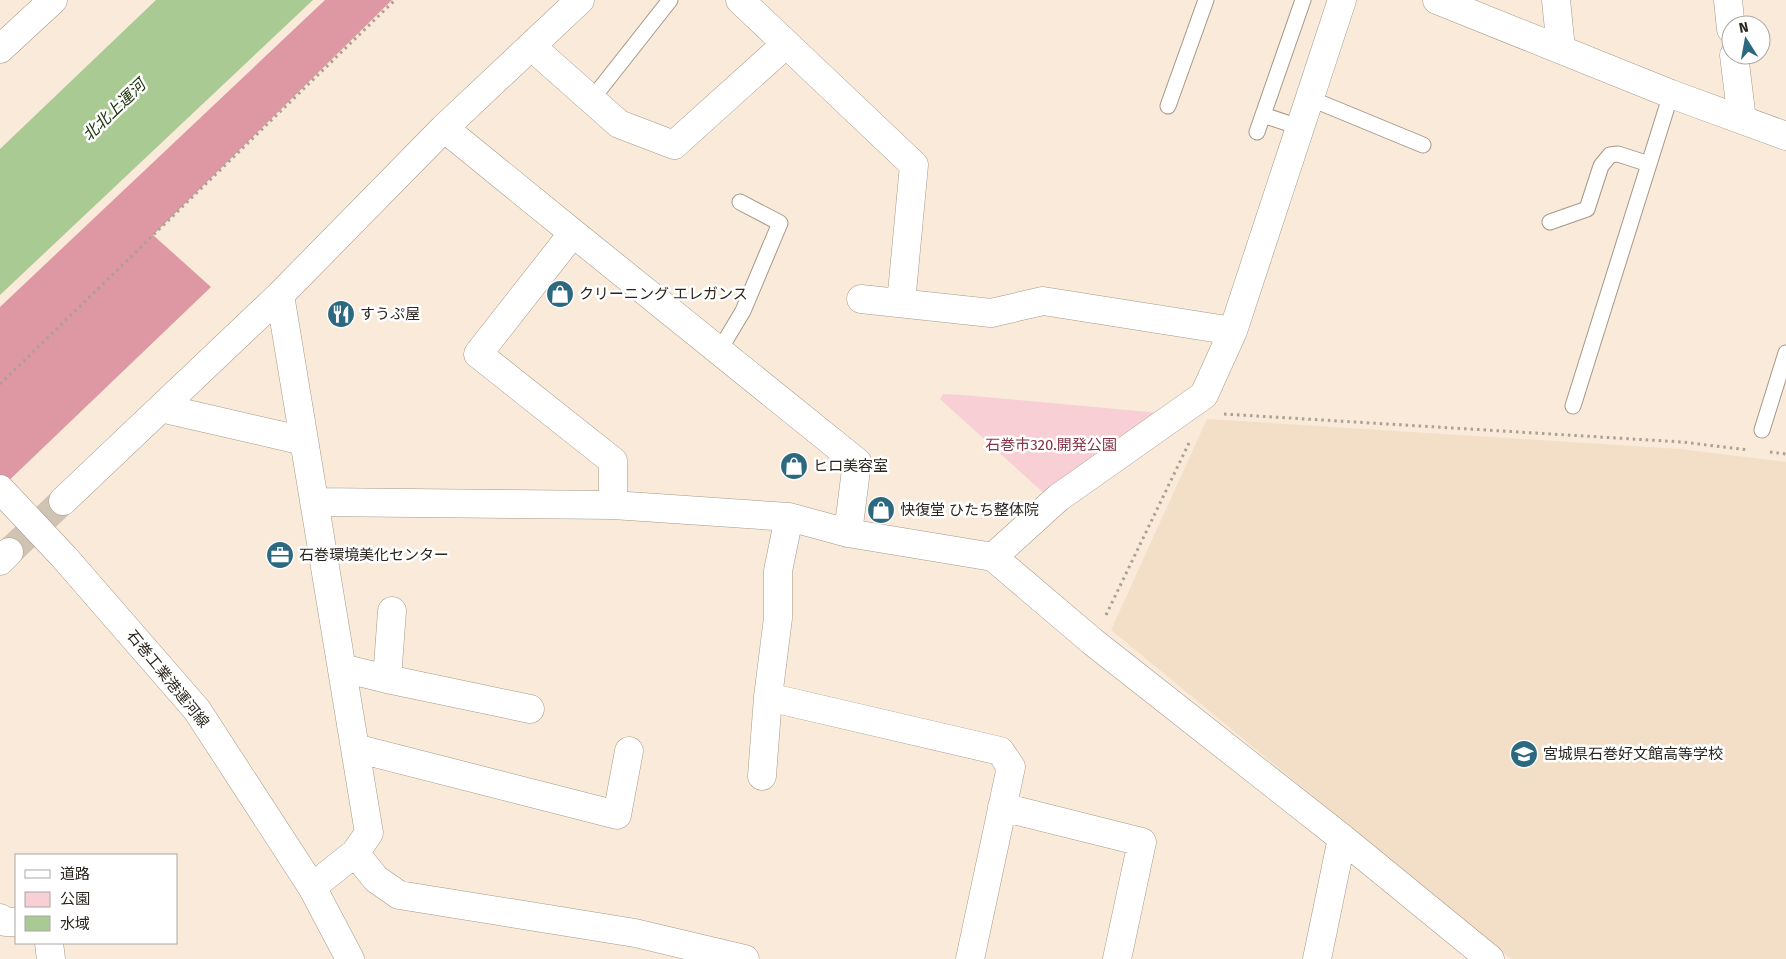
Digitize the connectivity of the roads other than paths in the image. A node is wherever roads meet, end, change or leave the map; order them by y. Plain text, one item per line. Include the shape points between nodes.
1 (53, 0) edge
2 (580, 0) edge
3 (670, 0) edge
4 (740, 0) edge
5 (1206, 0) edge
6 (1303, 0) edge
7 (1342, 0) edge
8 (1437, 0) edge
9 (1556, 0) edge
10 (1728, 0) edge
11 (1730, 15) edge
12 (786, 44) junction
13 (532, 46) junction
14 (0, 49) edge
15 (1561, 49) junction
16 (1735, 65) edge
17 (1671, 94) junction
18 (1309, 98) junction
19 (592, 99) junction
20 (1168, 106) dead end
21 (1263, 115) junction
22 (1742, 120) junction
23 (1299, 127) junction
24 (444, 128) junction
25 (1256, 132) dead end
26 (1786, 136) edge
27 (1423, 145) dead end
28 (1650, 164) junction
29 (740, 202) dead end
30 (1550, 222) dead end
31 (573, 233) junction
32 (280, 295) junction
33 (861, 299) dead end
34 (901, 304) junction
35 (1233, 331) junction
36 (719, 351) junction
37 (1786, 353) edge
38 (1573, 406) dead end
39 (161, 408) junction
40 (1762, 430) dead end
41 (304, 441) junction
42 (0, 489) edge
43 (63, 501) tunnel mouth
44 (314, 502) junction
45 (613, 505) junction
46 (789, 517) junction
47 (848, 533) junction
48 (993, 557) junction
49 (392, 611) dead end
50 (342, 668) junction
51 (387, 679) junction
52 (768, 697) junction
53 (530, 710) dead end
54 (355, 748) junction
55 (629, 751) dead end
56 (762, 776) dead end
57 (1002, 807) junction
58 (1342, 838) junction
59 (354, 853) junction
60 (312, 888) junction
61 (0, 918) edge
62 (15, 922) edge
63 (49, 944) edge
64 (344, 958) edge
65 (50, 959) edge
66 (745, 959) edge
67 (970, 959) edge
68 (1117, 959) edge
69 (1317, 959) edge
70 (1490, 959) edge

1 - 14 main road
2 - 13 main road
3 - 19 lane
4 - 12 main road
5 - 20 lane
6 - 21 lane
7 - 18 main road
8 - 15 main road
9 - 15 main road
10 - 11 main road
12 - 19 main road via 674,145 619,124
12 - 34 main road via 914,165
13 - 19 main road
13 - 24 main road
15 - 17 main road
16 - 22 main road
17 - 22 main road
17 - 28 lane
18 - 23 main road
18 - 27 lane
21 - 23 lane
21 - 25 lane
22 - 26 main road
23 - 35 main road
24 - 31 main road
24 - 32 main road
28 - 30 lane via 1618,154 1610,155 1601,166 1587,208
28 - 38 lane
29 - 36 lane via 780,223 743,311
31 - 36 main road
31 - 45 main road via 478,354 613,461
32 - 39 main road
32 - 41 main road
33 - 34 main road
34 - 35 main road via 991,313 1043,301
35 - 48 main road via 1204,395 1058,498
36 - 47 main road via 857,462
37 - 40 lane
39 - 41 main road
39 - 43 main road
41 - 44 main road
42 - 60 main road, 石巻工業港運河線 via 64,557 197,710
44 - 45 main road
44 - 50 main road
45 - 46 main road
46 - 47 main road
46 - 52 main road via 778,571 778,618
47 - 48 main road
48 - 58 main road via 1093,642
49 - 51 main road
50 - 51 main road
50 - 54 main road
51 - 53 main road
52 - 56 main road
52 - 57 main road via 1000,751 1011,767
54 - 55 main road via 617,816
54 - 59 main road via 369,833
57 - 67 main road
57 - 68 main road via 1142,842
58 - 69 main road
58 - 70 main road
59 - 60 main road
59 - 66 main road via 376,879 398,896 635,933
60 - 64 main road, 石巻工業港運河線
61 - 62 main road
63 - 65 main road

